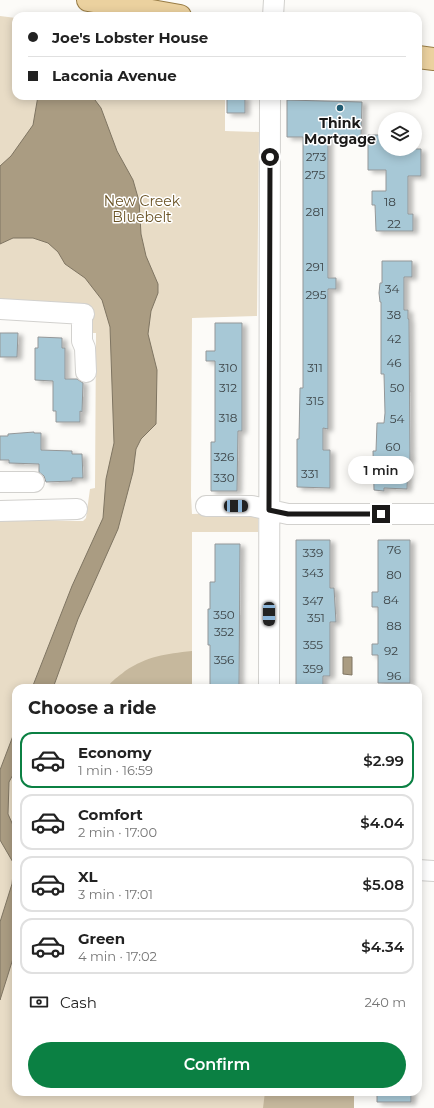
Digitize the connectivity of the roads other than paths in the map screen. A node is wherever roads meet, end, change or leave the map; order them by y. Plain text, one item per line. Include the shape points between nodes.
1 (88, 0) edge
2 (274, 0) edge
3 (154, 12) edge
4 (273, 12) edge
5 (422, 58) edge
6 (434, 59) edge
7 (270, 100) edge
8 (0, 310) edge
9 (86, 372) dead end
10 (0, 482) edge
11 (34, 482) dead end
12 (206, 506) dead end
13 (77, 509) dead end
14 (269, 510) junction
15 (0, 511) edge
16 (434, 514) edge
17 (268, 684) edge
18 (422, 870) edge
19 (434, 870) edge

1 - 3 main road
2 - 4 street
5 - 6 main road
7 - 14 street
8 - 9 street via 83,314 82,341 85,348
10 - 11 street
12 - 14 street via 252,506
13 - 15 street
14 - 16 street via 288,514
14 - 17 street
18 - 19 street

